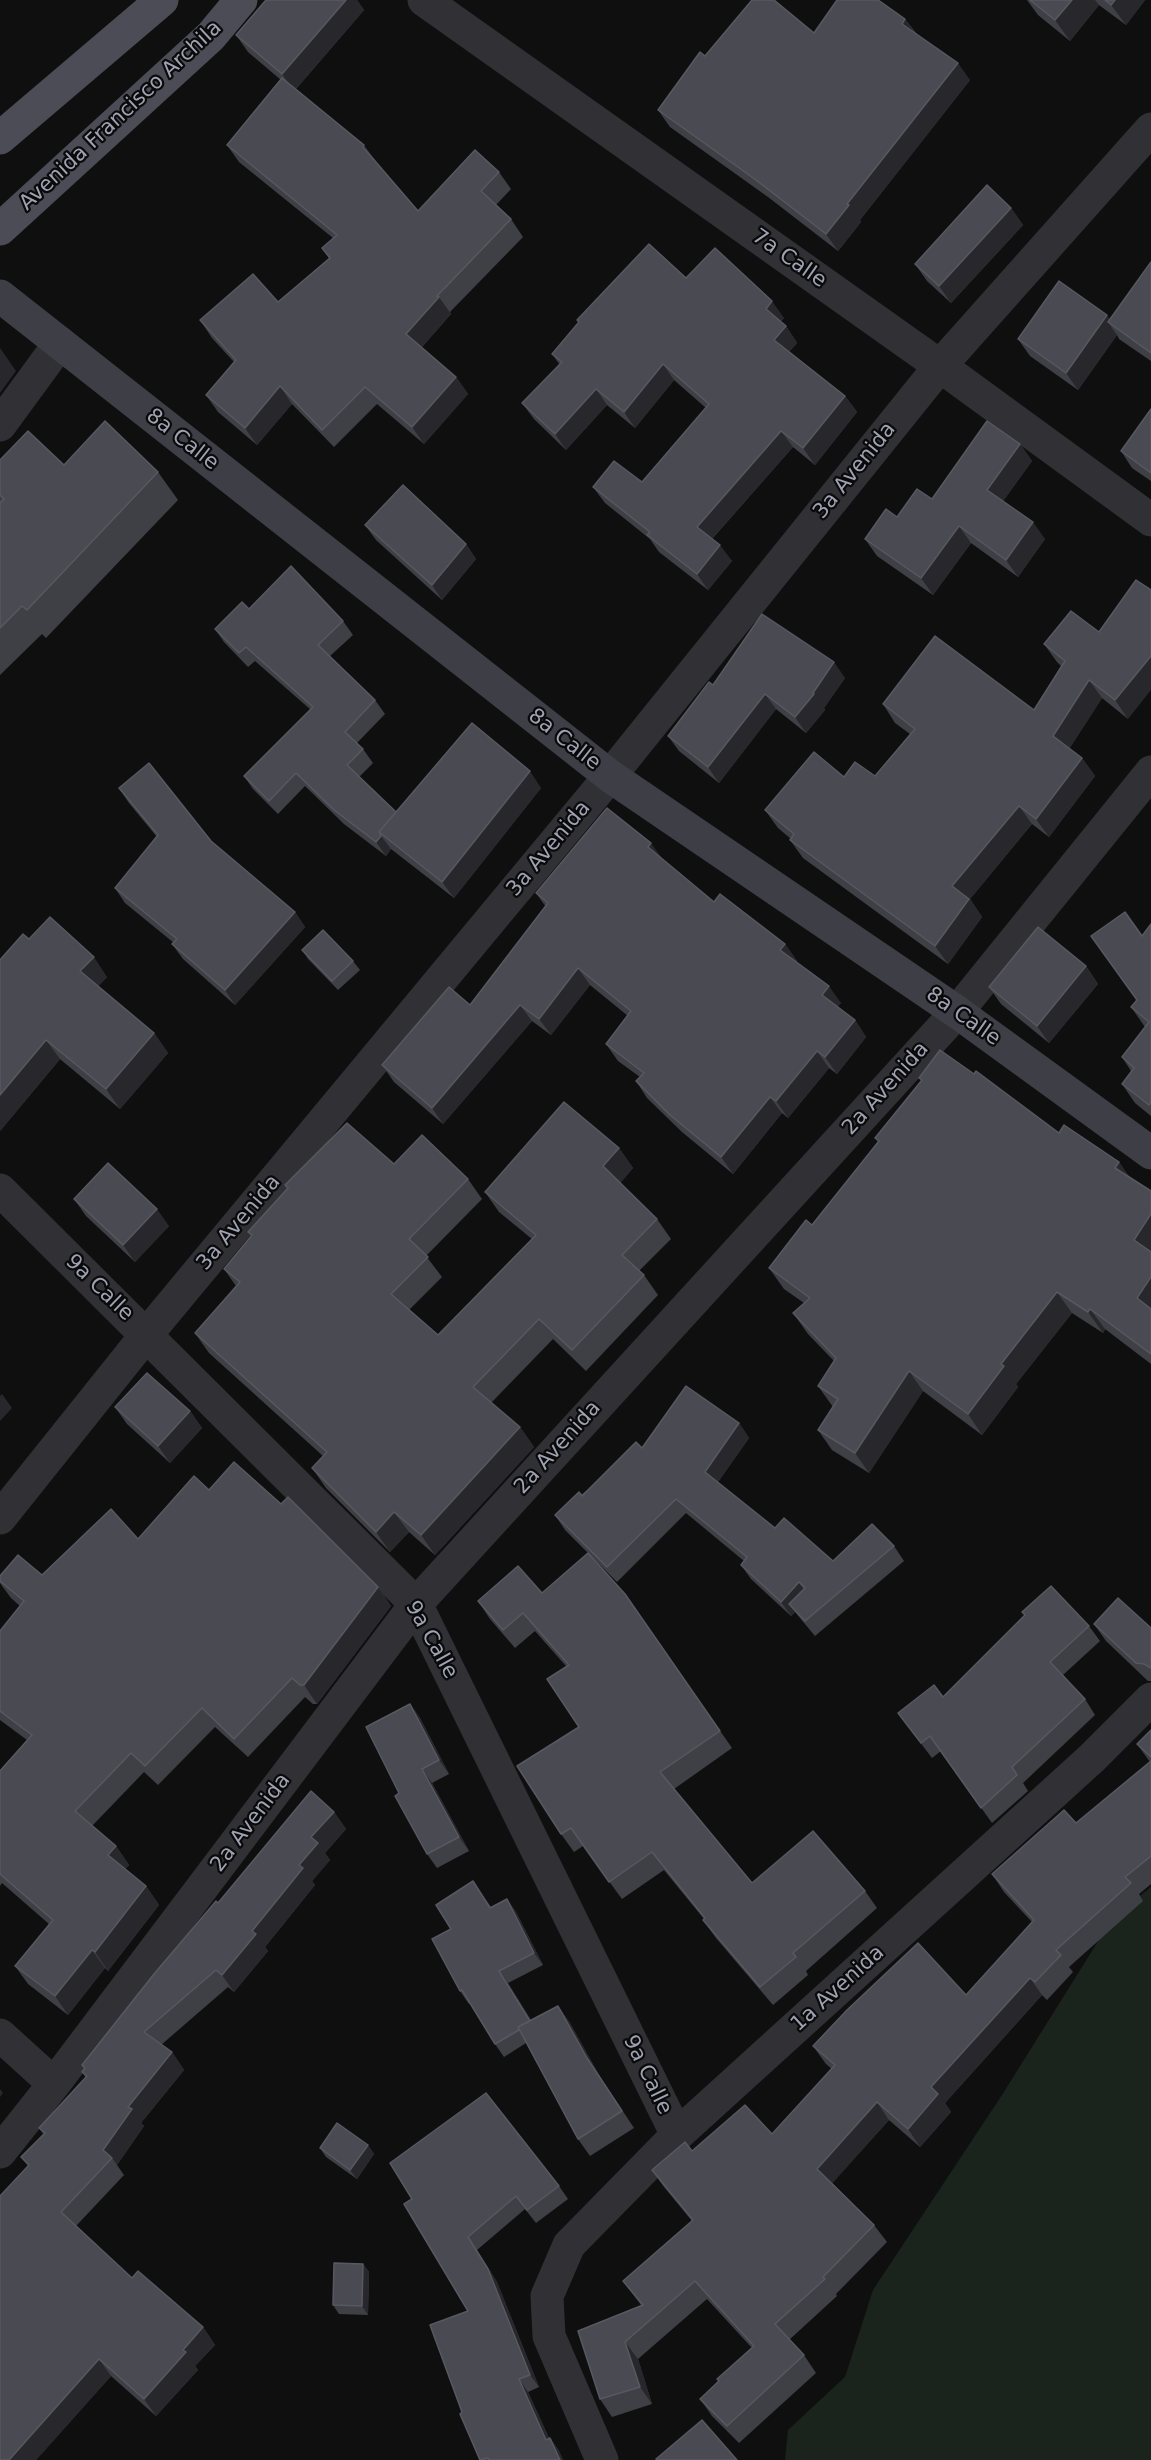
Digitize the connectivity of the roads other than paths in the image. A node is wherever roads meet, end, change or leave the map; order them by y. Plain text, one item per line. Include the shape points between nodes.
1 (162, 0) edge
2 (241, 0) edge
3 (424, 0) edge
4 (1151, 129) edge
5 (0, 138) edge
6 (0, 229) edge
7 (0, 296) edge
8 (60, 343) junction
9 (940, 366) junction
10 (0, 425) edge
11 (1151, 520) edge
12 (1151, 772) edge
13 (610, 776) junction
14 (957, 1012) junction
15 (1151, 1153) edge
16 (0, 1190) edge
17 (147, 1334) junction
18 (0, 1518) edge
19 (416, 1604) junction
20 (1151, 1699) edge
21 (0, 2035) edge
22 (54, 2084) junction
23 (677, 2135) junction
24 (0, 2152) edge
25 (602, 2460) edge

1 - 5 main road
2 - 6 main road, Avenida Francisco Archila via 211,36
3 - 9 street, 7a Calle
4 - 9 street, 3a Avenida
7 - 8 street, 8a Calle
8 - 10 street
8 - 13 street, 8a Calle
9 - 11 street, 7a Calle
9 - 13 street, 3a Avenida
12 - 14 street, 2a Avenida
13 - 14 street, 8a Calle
13 - 17 street, 3a Avenida
14 - 15 street, 8a Calle
14 - 19 street, 2a Avenida
16 - 17 street, 9a Calle
17 - 18 street, 3a Avenida
17 - 19 street, 9a Calle
19 - 22 street, 2a Avenida
19 - 23 street, 9a Calle
20 - 23 street, 1a Avenida via 1092,1758
21 - 22 street
22 - 24 street, 2a Avenida
23 - 25 street, 1a Avenida via 569,2246 547,2296 549,2336

